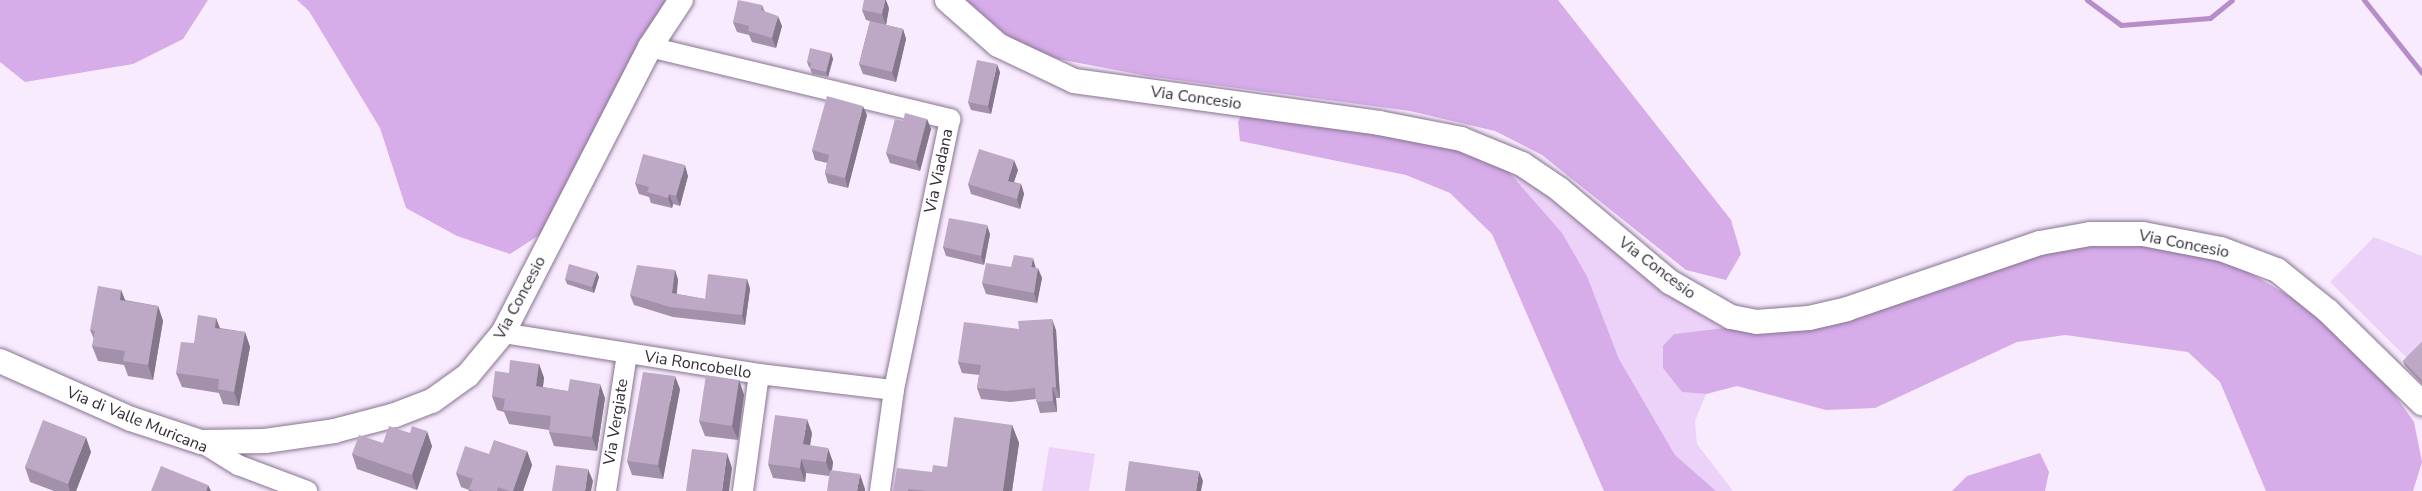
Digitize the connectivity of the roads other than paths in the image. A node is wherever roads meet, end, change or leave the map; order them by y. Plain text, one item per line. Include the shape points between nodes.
1 (681, 0) edge
2 (947, 0) edge
3 (650, 47) junction
4 (503, 333) junction
5 (627, 354) junction
6 (0, 361) edge
7 (759, 374) junction
8 (894, 390) junction
9 (2422, 403) edge
10 (201, 442) junction
11 (307, 491) edge
12 (606, 491) edge
13 (743, 491) edge
14 (880, 491) edge

1 - 3 street, Via Concesio
2 - 9 street, Via Concesio via 998,45 1074,81 1379,123 1461,139 1512,160 1559,189 1670,282 1731,317 1756,322 1809,318 1847,309 2040,243 2090,234 2143,234 2239,254 2282,274 2320,304
3 - 4 street, Via Concesio
3 - 8 street, Via Viadana via 950,119
4 - 5 street, Via Roncobello
4 - 10 street, Via Concesio via 457,385 414,409 300,437
5 - 7 street, Via Roncobello
5 - 12 street, Via Vergiate
6 - 10 street, Via di Valle Muricana via 131,419
7 - 8 street, Via Roncobello
7 - 13 street
8 - 14 street, Via Viadana
10 - 11 street, Via di Valle Muricana via 238,465

